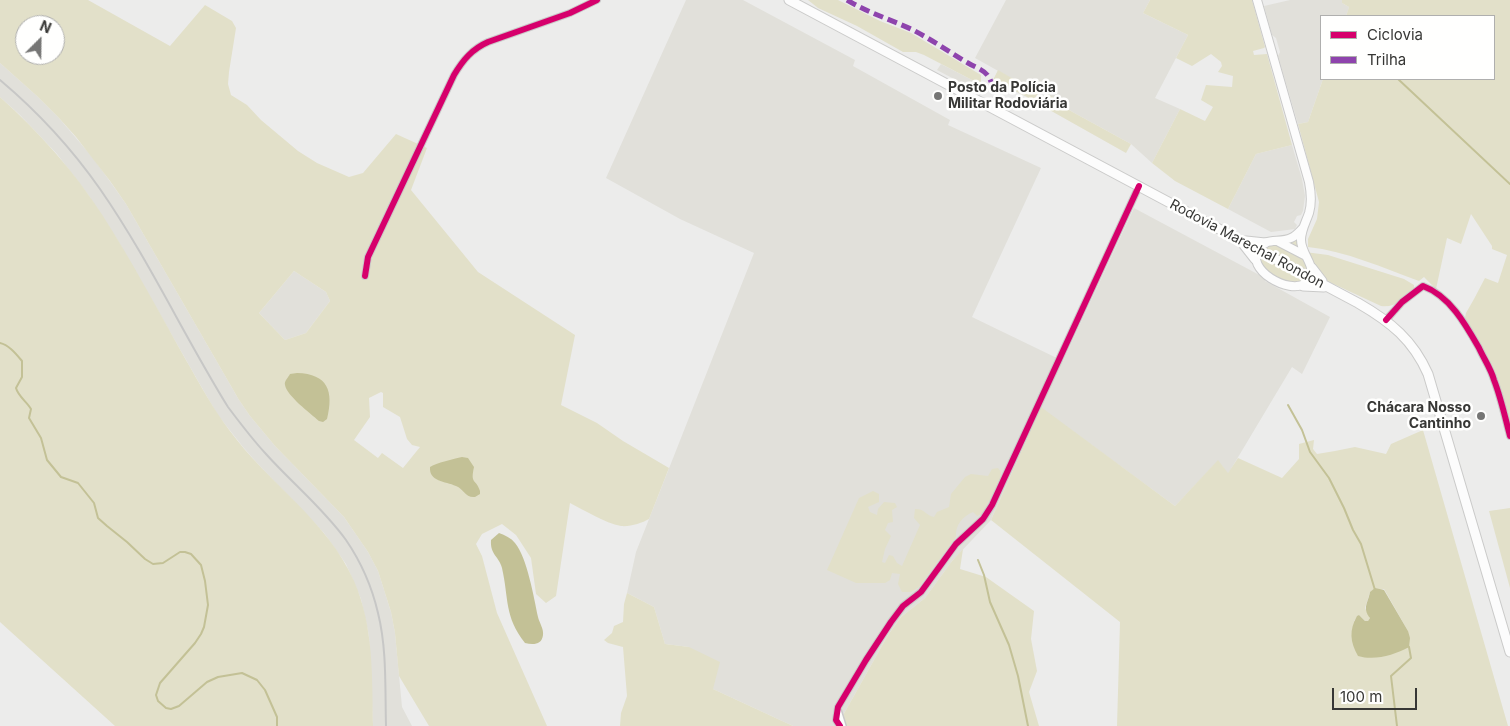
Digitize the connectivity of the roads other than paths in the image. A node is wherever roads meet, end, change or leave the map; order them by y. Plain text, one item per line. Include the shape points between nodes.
1 (597, 0) edge
2 (789, 0) edge
3 (1257, 0) edge
4 (1139, 186) junction
5 (1303, 228) junction
6 (1238, 240) junction
7 (1277, 241) junction
8 (1265, 243) junction
9 (1256, 254) junction
10 (1306, 256) junction
11 (1311, 273) junction
12 (365, 276) dead end
13 (1303, 286) junction
14 (1330, 288) junction
15 (1386, 320) junction
16 (1510, 436) edge
17 (1510, 652) edge
18 (841, 726) edge

1 - 12 street via 488,42 468,55 454,75 368,257
2 - 4 main road, Rodovia Marechal Rondon
3 - 5 main road via 1309,182 1310,208
4 - 6 main road, Rodovia Marechal Rondon
4 - 18 street via 988,512 961,539 921,592 903,606 891,622 838,707 836,720
5 - 7 main road via 1291,238
5 - 10 main road via 1301,242
6 - 8 main road
6 - 9 main road, Rodovia Marechal Rondon
7 - 8 main road
7 - 10 main road
8 - 9 main road
9 - 11 main road, Rodovia Marechal Rondon
9 - 13 main road via 1260,268 1271,278 1286,285
10 - 11 main road
11 - 13 main road
11 - 14 main road, Rodovia Marechal Rondon
13 - 14 main road
14 - 15 main road, Rodovia Marechal Rondon
15 - 16 street via 1402,302 1424,286 1433,290 1463,321 1490,369
15 - 17 main road, Rodovia Marechal Rondon via 1411,344 1428,374

